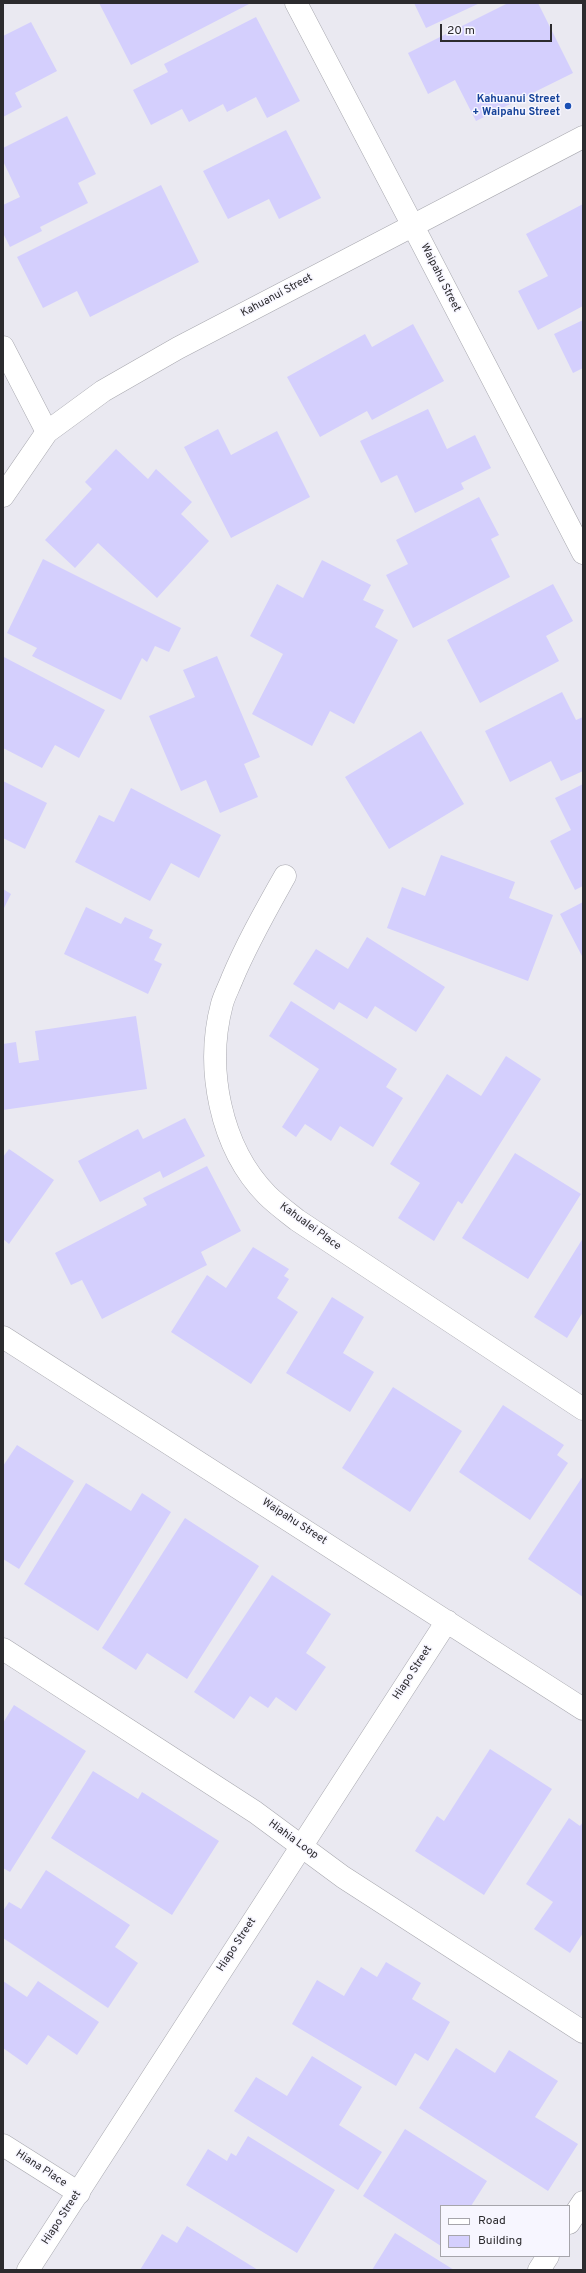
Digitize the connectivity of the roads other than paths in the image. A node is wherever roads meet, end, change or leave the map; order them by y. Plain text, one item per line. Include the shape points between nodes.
1 (296, 3) edge
2 (583, 137) edge
3 (412, 226) junction
4 (3, 347) edge
5 (47, 432) junction
6 (3, 496) edge
7 (583, 553) edge
8 (285, 876) dead end
9 (3, 1337) edge
10 (583, 1409) edge
11 (447, 1621) junction
12 (3, 1650) edge
13 (583, 1709) edge
14 (301, 1846) junction
15 (583, 2032) edge
16 (3, 2145) edge
17 (79, 2193) junction
18 (583, 2202) edge
19 (570, 2222) edge
20 (547, 2257) edge
21 (28, 2270) edge
22 (538, 2270) edge

1 - 3 street, Waipahu Street
2 - 3 street, Kahuanui Street
3 - 5 street, Kahuanui Street via 178,348 103,391
3 - 7 street, Waipahu Street
4 - 5 street
5 - 6 street, Kahuanui Street
8 - 10 street, Kahualei Place via 246,946 222,1004 216,1047 216,1085 225,1124 239,1157 266,1194 297,1220
9 - 11 street, Waipahu Street
11 - 13 street, Waipahu Street
11 - 14 street, Hiapo Street
12 - 14 street, Hiahia Loop via 255,1812
14 - 15 street, Hiahia Loop via 343,1877
14 - 17 street, Hiapo Street
16 - 17 street, Hiana Place
17 - 21 street, Hiapo Street
18 - 19 street
20 - 22 street

